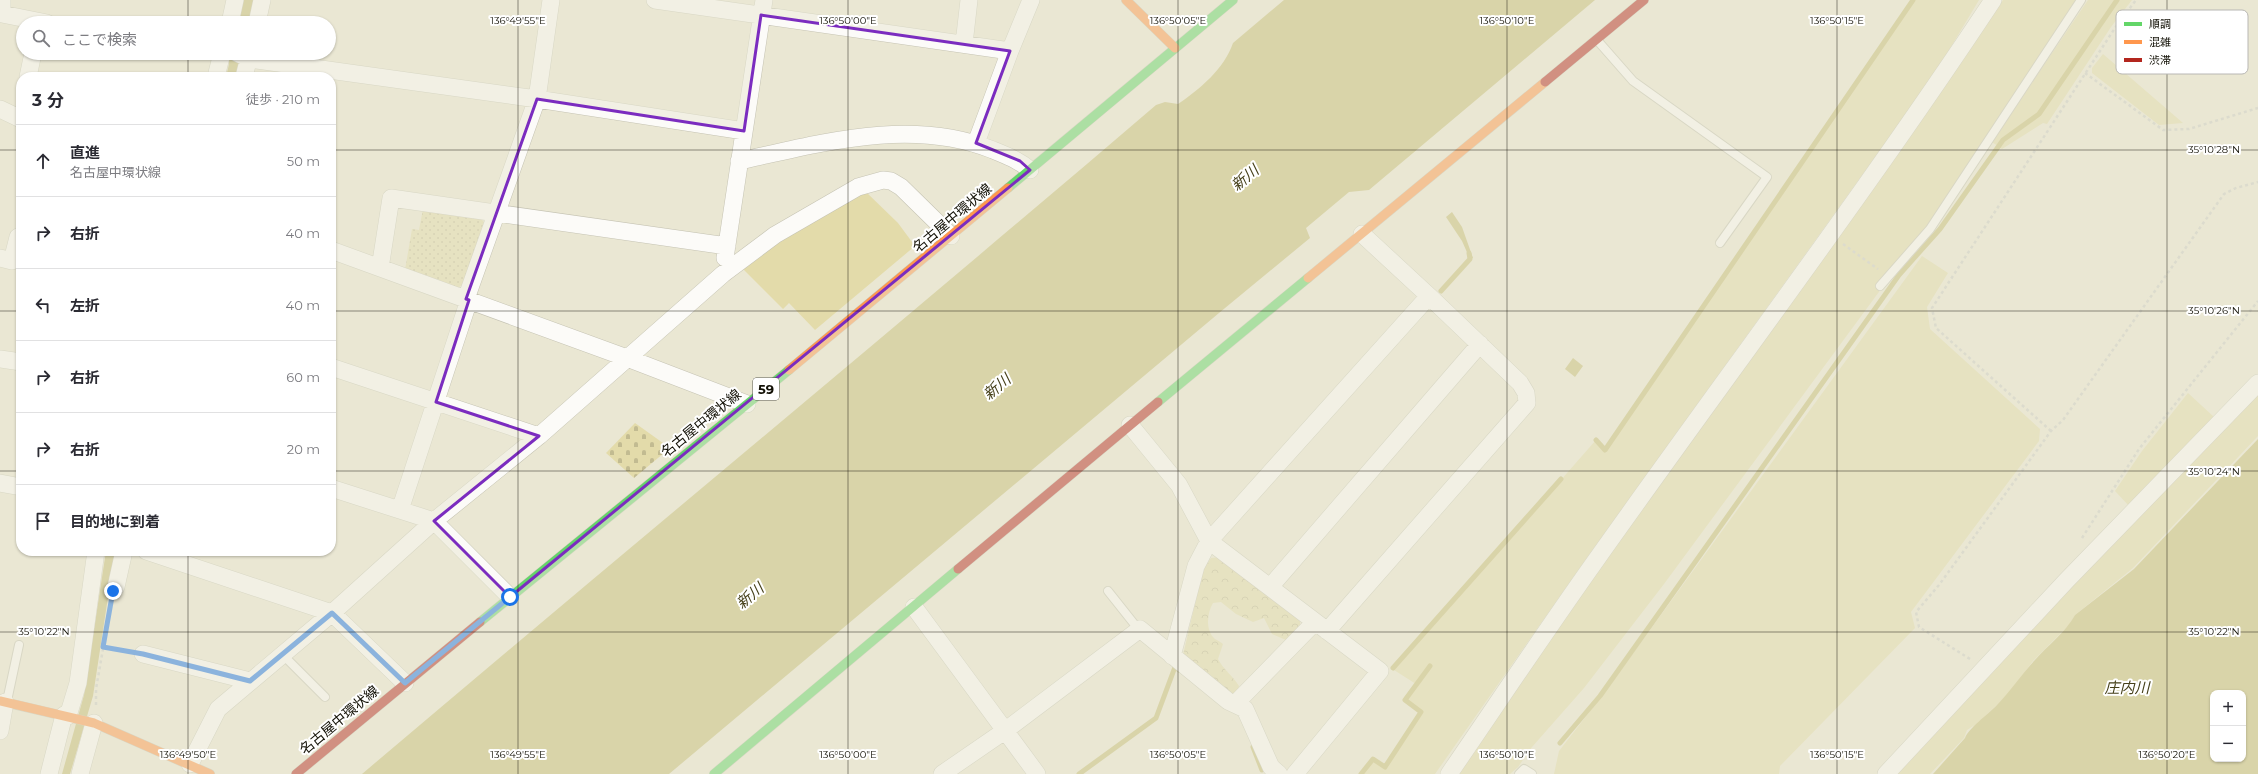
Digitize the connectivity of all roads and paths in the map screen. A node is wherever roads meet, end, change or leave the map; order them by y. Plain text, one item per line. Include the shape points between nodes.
1 (2, 0) edge
2 (235, 0) edge
3 (262, 0) edge
4 (551, 0) edge
5 (655, 0) edge
6 (970, 0) edge
7 (1031, 0) edge
8 (1126, 0) edge
9 (1233, 0) edge
10 (1644, 0) edge
11 (1993, 0) edge
12 (2081, 0) edge
13 (2136, 0) edge
14 (763, 8) edge
15 (2128, 10) edge
16 (232, 16) edge
17 (259, 16) edge
18 (16, 17) edge
19 (2116, 25) edge
20 (1596, 40) junction
21 (964, 44) junction
22 (1175, 48) junction
23 (1010, 50) junction
24 (32, 60) edge
25 (220, 60) edge
26 (245, 60) edge
27 (278, 60) edge
28 (29, 72) edge
29 (217, 72) edge
30 (244, 72) edge
31 (2085, 73) junction
32 (537, 99) junction
33 (2258, 108) edge
34 (0, 109) edge
35 (16, 114) edge
36 (744, 131) junction
37 (976, 143) junction
38 (739, 161) junction
39 (1030, 170) junction
40 (2258, 182) edge
41 (496, 213) junction
42 (1362, 234) junction
43 (951, 236) junction
44 (1831, 236) junction
45 (1720, 242) dead end
46 (16, 245) edge
47 (727, 246) junction
48 (336, 252) edge
49 (0, 258) edge
50 (380, 268) junction
51 (724, 274) junction
52 (1887, 275) junction
53 (1880, 286) dead end
54 (1429, 296) junction
55 (468, 299) junction
56 (2258, 301) edge
57 (1480, 344) junction
58 (627, 358) junction
59 (0, 359) edge
60 (16, 361) edge
61 (336, 369) edge
62 (2258, 383) edge
63 (436, 402) junction
64 (746, 404) junction
65 (1130, 425) junction
66 (2051, 431) junction
67 (539, 436) junction
68 (0, 483) edge
69 (16, 486) edge
70 (336, 490) edge
71 (400, 510) junction
72 (434, 521) junction
73 (2081, 539) dead end
74 (1209, 541) junction
75 (95, 556) edge
76 (123, 556) edge
77 (161, 556) edge
78 (116, 588) joint
79 (1270, 588) junction
80 (1108, 591) dead end
81 (510, 597) junction
82 (914, 607) junction
83 (332, 613) junction
84 (1321, 627) junction
85 (1139, 630) junction
86 (19, 645) dead end
87 (103, 647) junction
88 (143, 654) joint
89 (282, 654) junction
90 (1172, 656) junction
91 (1982, 670) junction
92 (250, 681) junction
93 (405, 683) junction
94 (325, 697) dead end
95 (4, 702) edge
96 (1235, 704) junction
97 (68, 716) junction
98 (91, 723) junction
99 (1006, 730) junction
100 (0, 731) edge
101 (190, 764) junction
102 (1272, 772) edge
103 (49, 774) edge
104 (80, 774) edge
105 (210, 774) edge
106 (296, 774) edge
107 (714, 774) edge
108 (942, 774) edge
109 (1037, 774) edge
110 (1295, 774) edge
111 (1449, 774) edge
112 (1519, 774) edge
113 (1532, 774) edge
114 (1886, 774) edge

1 - 18 street via 2,14
2 - 16 street
3 - 17 street
4 - 32 street
5 - 14 street
6 - 21 street
7 - 23 street
8 - 22 street
9 - 22 street, 名古屋中環状線 / 59
10 - 20 street
11 - 44 street
12 - 52 lane via 1930,229
13 - 15 path
14 - 21 street
14 - 36 street
19 - 31 path
20 - 42 street
20 - 45 lane via 1633,82 1767,178
21 - 23 street
22 - 39 street, 名古屋中環状線 / 59
23 - 37 street
24 - 28 street
25 - 29 street
26 - 30 street
27 - 32 street
31 - 33 path via 2163,130 2189,129
31 - 66 path via 1932,308 1936,328
32 - 36 street
32 - 41 street
34 - 35 street
36 - 38 street
37 - 38 street via 901,134 874,135
37 - 39 street via 1020,161
38 - 47 street
39 - 43 street, 名古屋中環状線 / 59
40 - 66 path via 2224,194 2063,420
41 - 47 street
41 - 50 street via 391,198
41 - 55 street
42 - 54 street
42 - 65 street
43 - 51 street via 901,187 891,181 872,182 858,187 774,235
43 - 64 street, 名古屋中環状線 / 59
44 - 52 path
44 - 111 street via 1594,564
46 - 49 street via 12,261
47 - 51 street
48 - 50 street
50 - 55 street
51 - 58 street
52 - 53 lane
54 - 57 street
54 - 74 street
55 - 58 street
55 - 63 street
56 - 73 path via 2139,449
57 - 79 street
57 - 84 street via 1520,383 1526,393 1527,403
58 - 64 street
58 - 67 street
59 - 60 street
61 - 63 street
62 - 91 street
63 - 67 street
63 - 71 street
64 - 81 street, 名古屋中環状線 / 59
65 - 74 street via 1179,485
65 - 82 street
66 - 91 path via 1939,585 1916,612 1919,626 1968,657
67 - 72 street
68 - 69 street
70 - 71 street
71 - 72 street
72 - 81 street
72 - 83 street
74 - 79 street
74 - 90 street via 1196,566
75 - 97 street via 78,683
76 - 78 street
77 - 83 street
78 - 87 path via 113,591
79 - 84 street
80 - 85 lane
81 - 93 street, 名古屋中環状線 / 59
82 - 99 street
82 - 107 street
83 - 89 street
83 - 93 street
84 - 96 street
84 - 110 street via 1380,671
85 - 90 street
85 - 99 street
86 - 95 lane
87 - 88 path
87 - 98 path
88 - 92 street
89 - 92 street
89 - 94 lane
90 - 96 street
91 - 114 street
92 - 101 street via 218,709
93 - 106 street, 名古屋中環状線 / 59
95 - 97 street
95 - 100 street
96 - 102 street via 1245,709
97 - 98 street
97 - 103 street
98 - 101 street
98 - 104 street
99 - 108 street
99 - 109 street
101 - 105 street
112 - 113 lane via 1524,769

